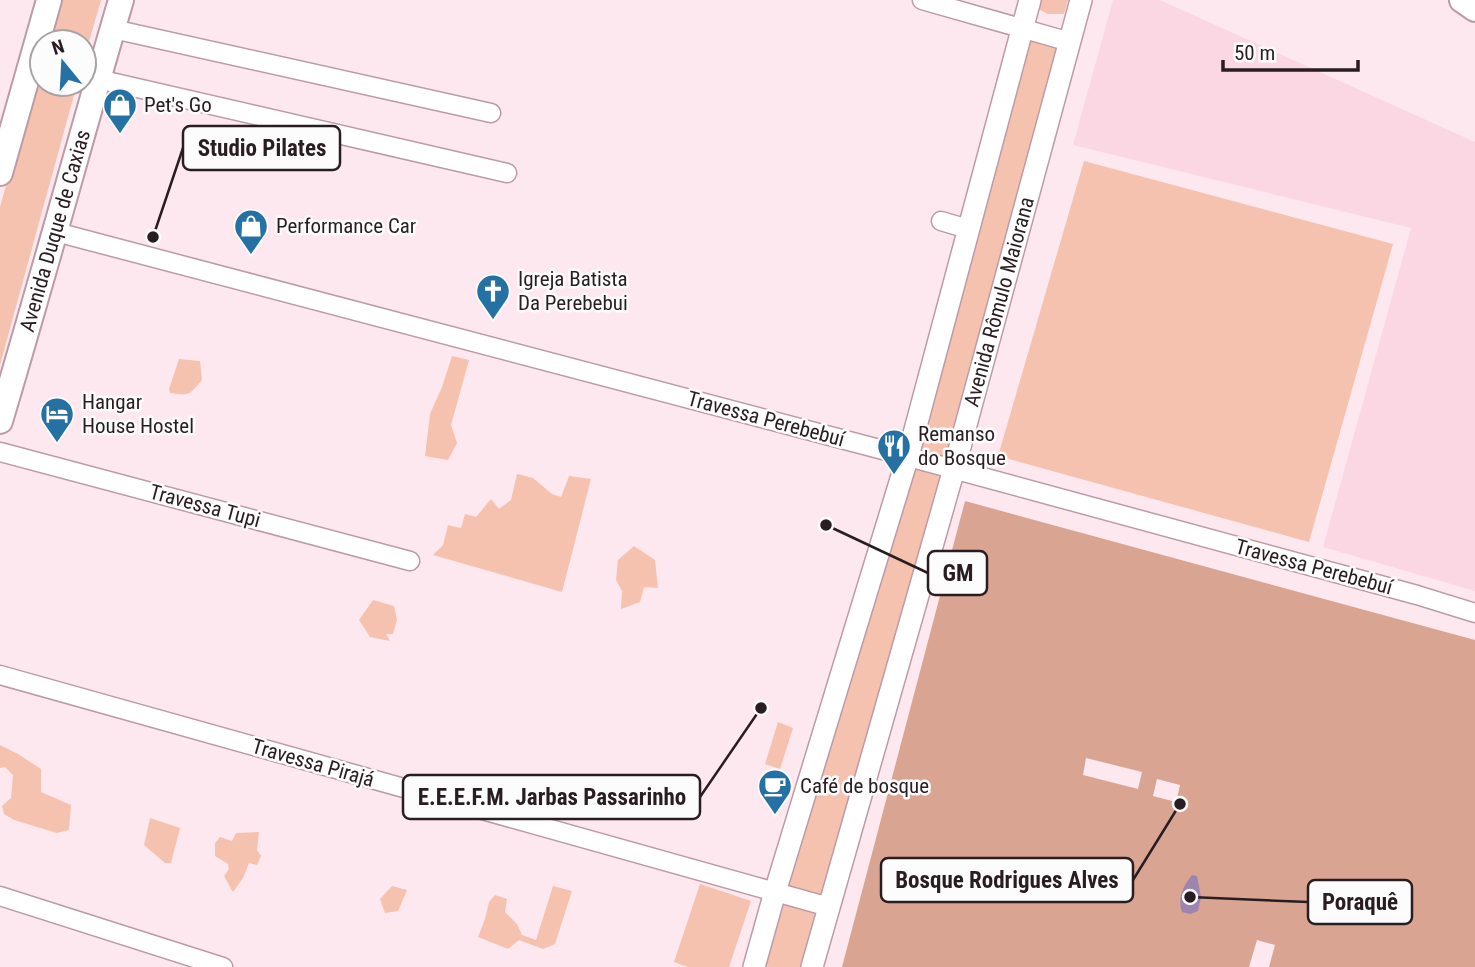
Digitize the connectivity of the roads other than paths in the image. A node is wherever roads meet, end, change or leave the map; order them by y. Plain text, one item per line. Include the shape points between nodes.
1 (49, 0) edge
2 (121, 0) edge
3 (922, 0) edge
4 (1030, 0) edge
5 (1081, 0) edge
6 (1462, 0) edge
7 (1475, 9) edge
8 (1022, 28) junction
9 (113, 29) junction
10 (1070, 42) junction
11 (98, 76) edge
12 (98, 79) edge
13 (92, 98) edge
14 (491, 113) dead end
15 (0, 173) edge
16 (507, 173) dead end
17 (941, 221) dead end
18 (968, 229) junction
19 (56, 232) junction
20 (0, 421) edge
21 (0, 452) edge
22 (908, 456) junction
23 (954, 469) junction
24 (410, 561) dead end
25 (1475, 613) edge
26 (0, 675) edge
27 (775, 892) junction
28 (0, 896) edge
29 (829, 907) junction
30 (223, 967) edge
31 (754, 967) edge
32 (812, 967) edge

1 - 15 main road
2 - 9 main road, Avenida Duque de Caxias
3 - 8 street
4 - 8 street
5 - 10 street, Avenida Rômulo Maiorana
6 - 7 main road
8 - 10 street
8 - 18 street
9 - 11 main road, Avenida Duque de Caxias
9 - 14 street
10 - 23 street, Avenida Rômulo Maiorana
12 - 16 street
13 - 19 main road, Avenida Duque de Caxias
17 - 18 street
18 - 22 street
19 - 20 main road, Avenida Duque de Caxias
19 - 22 street, Travessa Perebebuí
21 - 24 street, Travessa Tupi
22 - 23 street, Travessa Perebebuí
22 - 27 street
23 - 25 street, Travessa Perebebuí
23 - 29 street, Avenida Rômulo Maiorana
26 - 27 street, Travessa Pirajá
27 - 29 street, Travessa Pirajá
27 - 31 street
28 - 30 street
29 - 32 street, Avenida Rômulo Maiorana

